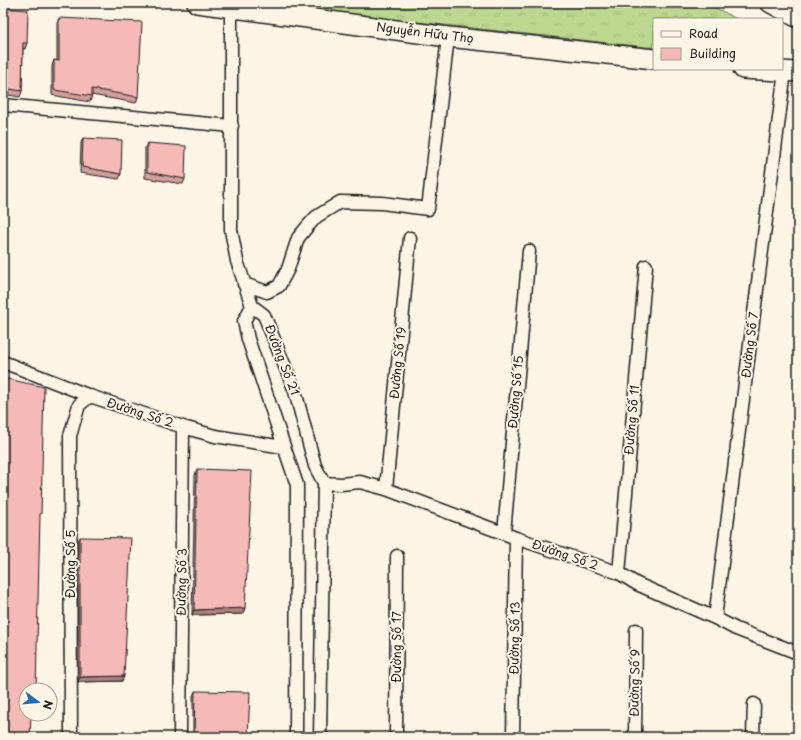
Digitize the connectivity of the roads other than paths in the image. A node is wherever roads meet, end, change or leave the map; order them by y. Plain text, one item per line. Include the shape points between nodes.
1 (197, 3) edge
2 (769, 3) edge
3 (230, 5) edge
4 (798, 19) edge
5 (448, 37) junction
6 (653, 59) edge
7 (759, 70) edge
8 (791, 72) edge
9 (3, 105) edge
10 (232, 126) junction
11 (410, 238) dead end
12 (529, 251) dead end
13 (646, 266) dead end
14 (244, 284) junction
15 (252, 306) junction
16 (3, 362) edge
17 (90, 396) junction
18 (184, 427) junction
19 (283, 447) junction
20 (324, 483) junction
21 (386, 489) junction
22 (504, 533) junction
23 (516, 538) junction
24 (397, 556) dead end
25 (619, 574) junction
26 (715, 618) junction
27 (636, 630) dead end
28 (798, 653) edge
29 (754, 704) dead end
30 (70, 737) edge
31 (180, 737) edge
32 (296, 737) edge
33 (320, 737) edge
34 (396, 737) edge
35 (514, 737) edge
36 (635, 737) edge
37 (753, 737) edge

1 - 3 main road, Nguyễn Hữu Thọ
2 - 4 main road
3 - 5 main road, Nguyễn Hữu Thọ
3 - 10 street
5 - 6 main road, Nguyễn Hữu Thọ
5 - 14 street via 428,209 382,203 340,202 316,217 298,238 288,269 279,286 267,292
7 - 8 main road
8 - 26 street, Đường Số 7
9 - 10 street
10 - 14 street via 231,230
11 - 21 street, Đường Số 19
12 - 22 street, Đường Số 15
13 - 25 street, Đường Số 11
14 - 15 street
15 - 19 street, Đường Số 21 via 244,321
15 - 20 street, Đường Số 21 via 264,315 295,391 315,466
16 - 17 street, Đường Số 2
17 - 18 street, Đường Số 2
17 - 30 street, Đường Số 5 via 79,405 70,436
18 - 19 street, Đường Số 2 via 215,436
18 - 31 street, Đường Số 3
19 - 32 street, Đường Số 21 via 297,485
20 - 21 street, Đường Số 2 via 360,482
20 - 33 street, Đường Số 21
21 - 22 street, Đường Số 2
22 - 23 street, Đường Số 2
23 - 25 street, Đường Số 2
23 - 35 street, Đường Số 13
24 - 34 street, Đường Số 17
25 - 26 street, Đường Số 2
26 - 28 street, Đường Số 2
27 - 36 street, Đường Số 9
29 - 37 street

